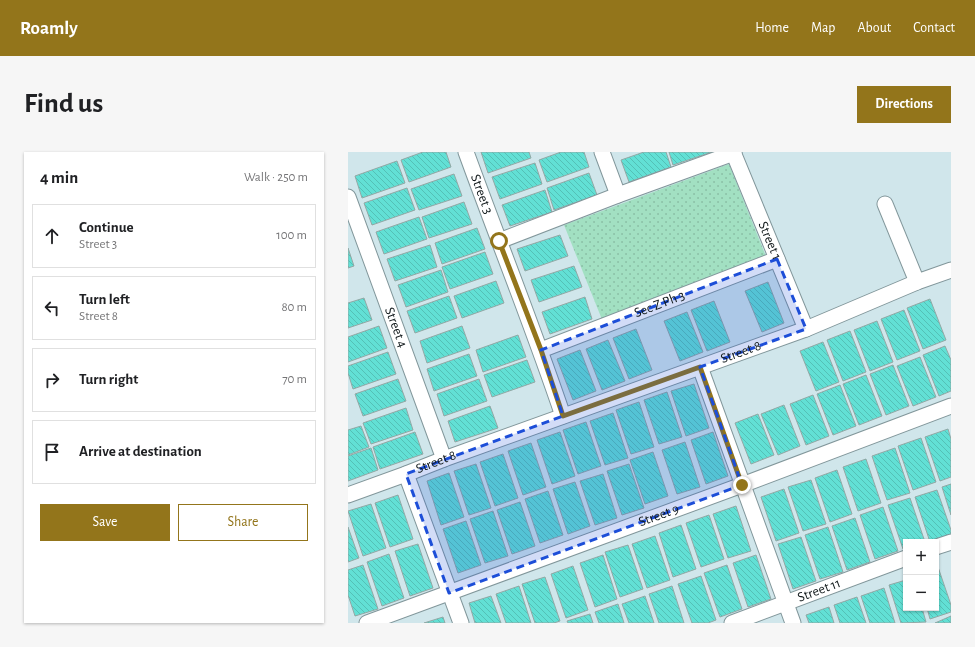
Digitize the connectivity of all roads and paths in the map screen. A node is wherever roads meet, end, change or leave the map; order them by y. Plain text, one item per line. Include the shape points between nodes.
1 (466, 152) edge
2 (602, 152) edge
3 (733, 153) edge
4 (618, 195) junction
5 (348, 196) edge
6 (885, 204) dead end
7 (499, 241) junction
8 (777, 260) junction
9 (951, 270) edge
10 (917, 282) junction
11 (806, 329) junction
12 (541, 350) junction
13 (700, 367) junction
14 (951, 406) edge
15 (563, 416) junction
16 (444, 459) junction
17 (406, 474) junction
18 (742, 485) junction
19 (348, 495) edge
20 (951, 542) edge
21 (939, 546) edge
22 (903, 559) edge
23 (450, 593) junction
24 (786, 603) junction
25 (367, 623) edge
26 (461, 623) edge
27 (732, 623) edge
28 (793, 623) edge

1 - 7 street, Street 3
2 - 4 street
3 - 4 street
3 - 8 street, Street 1
4 - 7 street
5 - 16 street, Street 4
6 - 10 street
7 - 12 street, Street 3
8 - 11 street, Street 1
8 - 12 street, Sec Z Ph 3
9 - 10 street, Street 8
10 - 11 street, Street 8
11 - 13 street, Street 8
12 - 15 street, Street 3
13 - 15 street, Street 8
13 - 18 street
14 - 18 street, Street 9
15 - 16 street, Street 8
16 - 17 street, Street 8
17 - 19 street, Street 8
17 - 23 street
18 - 23 street, Street 9
18 - 24 street
20 - 21 street
22 - 24 street, Street 11
23 - 25 street, Street 9
23 - 26 street
24 - 27 street, Street 11
24 - 28 street

